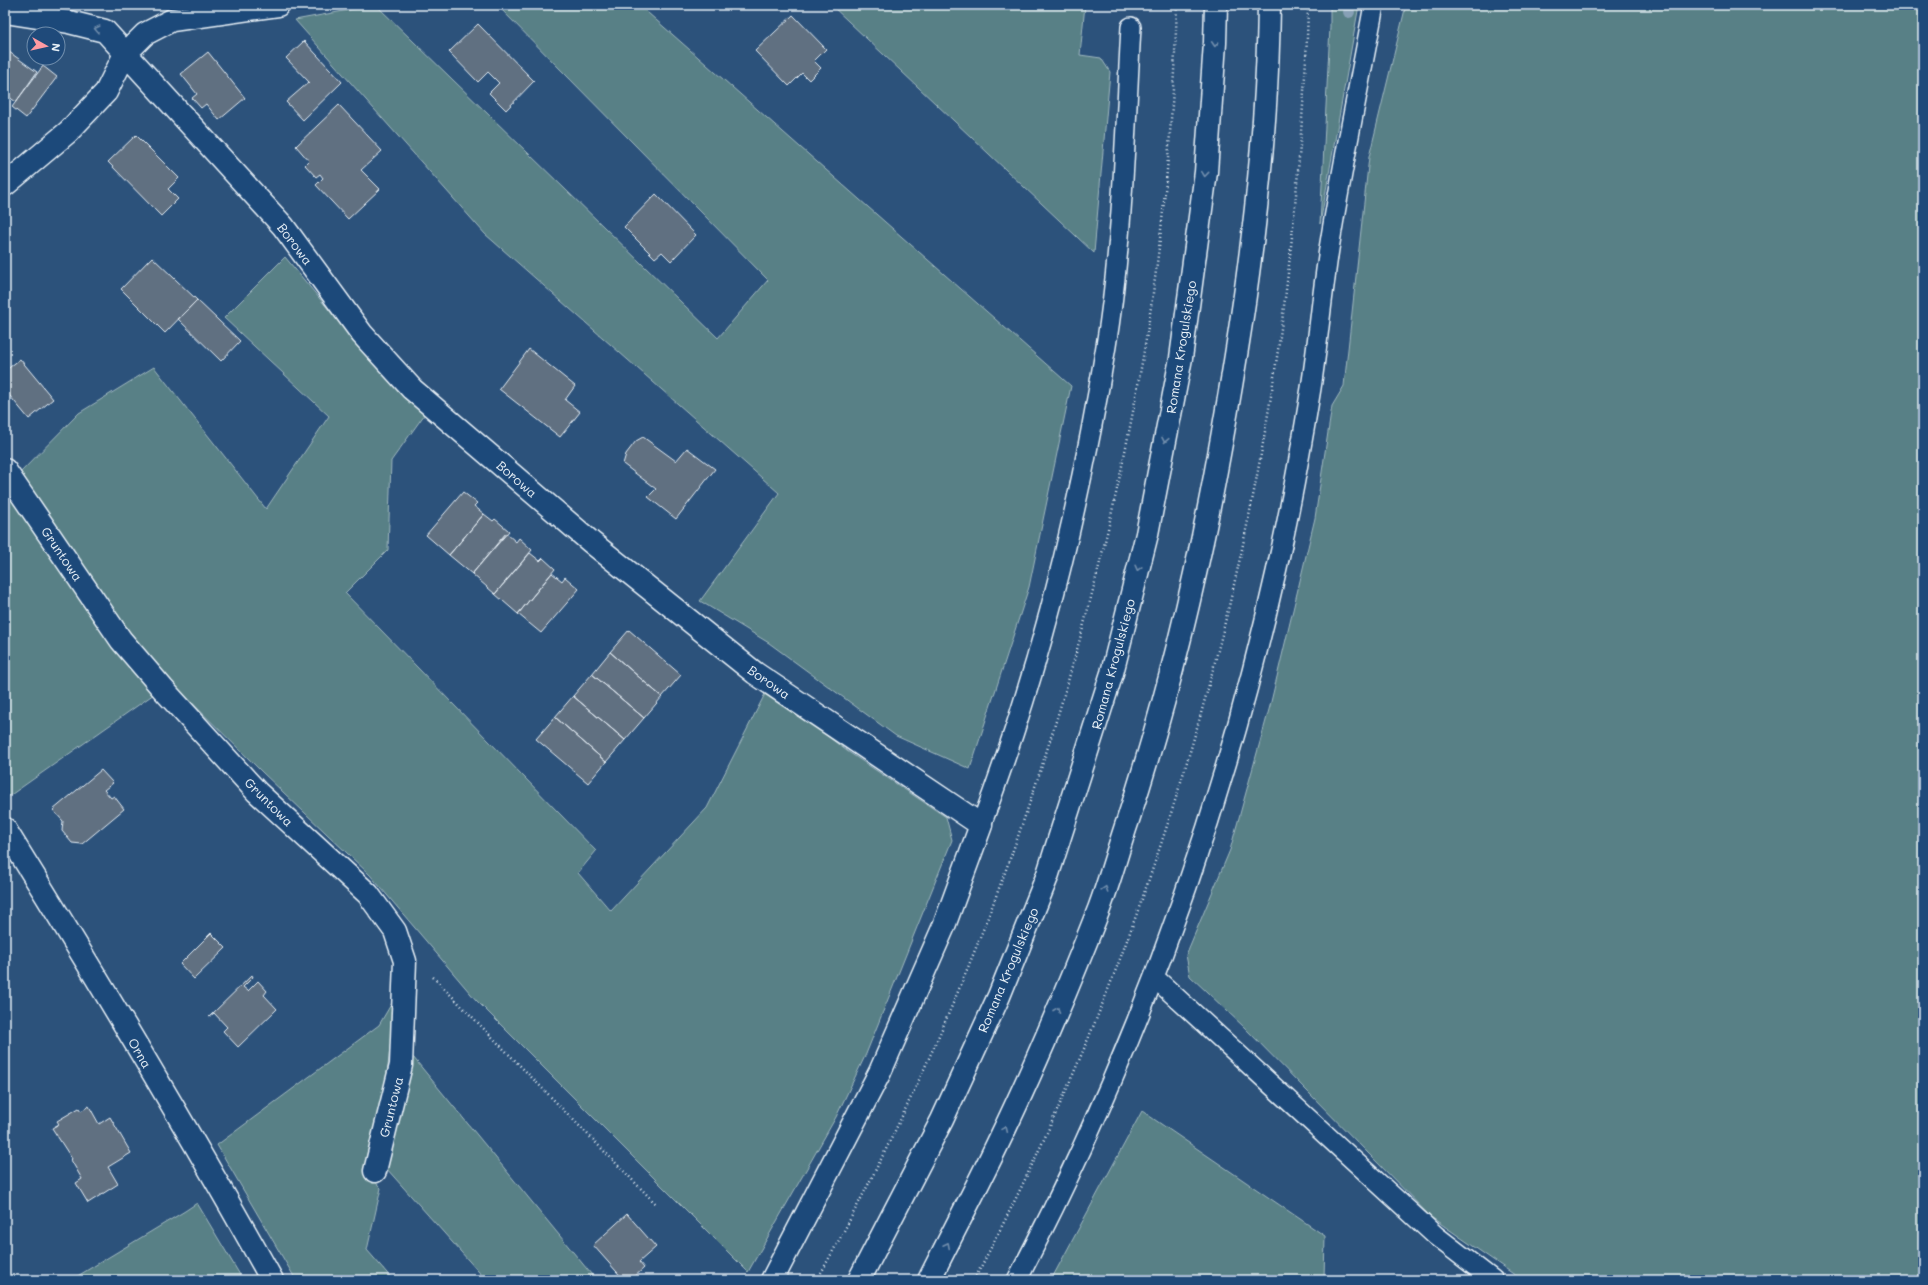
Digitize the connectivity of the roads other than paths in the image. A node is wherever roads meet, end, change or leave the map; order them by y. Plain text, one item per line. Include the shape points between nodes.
1 (278, 5) edge
2 (1216, 5) edge
3 (1269, 5) edge
4 (1374, 5) edge
5 (5, 12) edge
6 (1131, 27) dead end
7 (125, 54) junction
8 (5, 185) edge
9 (5, 470) edge
10 (981, 825) junction
11 (5, 828) edge
12 (1154, 977) junction
13 (375, 1171) dead end
14 (272, 1280) edge
15 (772, 1280) edge
16 (858, 1280) edge
17 (929, 1280) edge
18 (1017, 1280) edge
19 (1493, 1280) edge

1 - 7 street via 172,20 145,34
2 -> 16 street, Romana Krogulskiego via 1206,172 1181,358 1147,534 1112,673 1046,877 998,996 942,1120
17 -> 3 street via 999,1141 1055,1016 1100,906 1168,690 1202,545 1235,368 1259,179
4 - 12 lane via 1330,247 1311,388 1276,572 1255,662 1216,798
7 -> 5 street, Borowa via 105,31 69,22
6 - 10 lane via 1119,230 1106,345 1058,577 1036,659 998,781
7 - 8 street via 106,92 68,132
7 - 10 street, Borowa via 283,226 362,334 412,389 591,542 756,673
9 - 13 street, Gruntowa via 121,640 162,689 256,792 368,894 395,931 405,961 401,1065
10 - 15 street via 944,926 880,1072
11 - 14 street, Orna via 72,936
12 - 18 lane via 1086,1143
12 - 19 lane via 1436,1236

